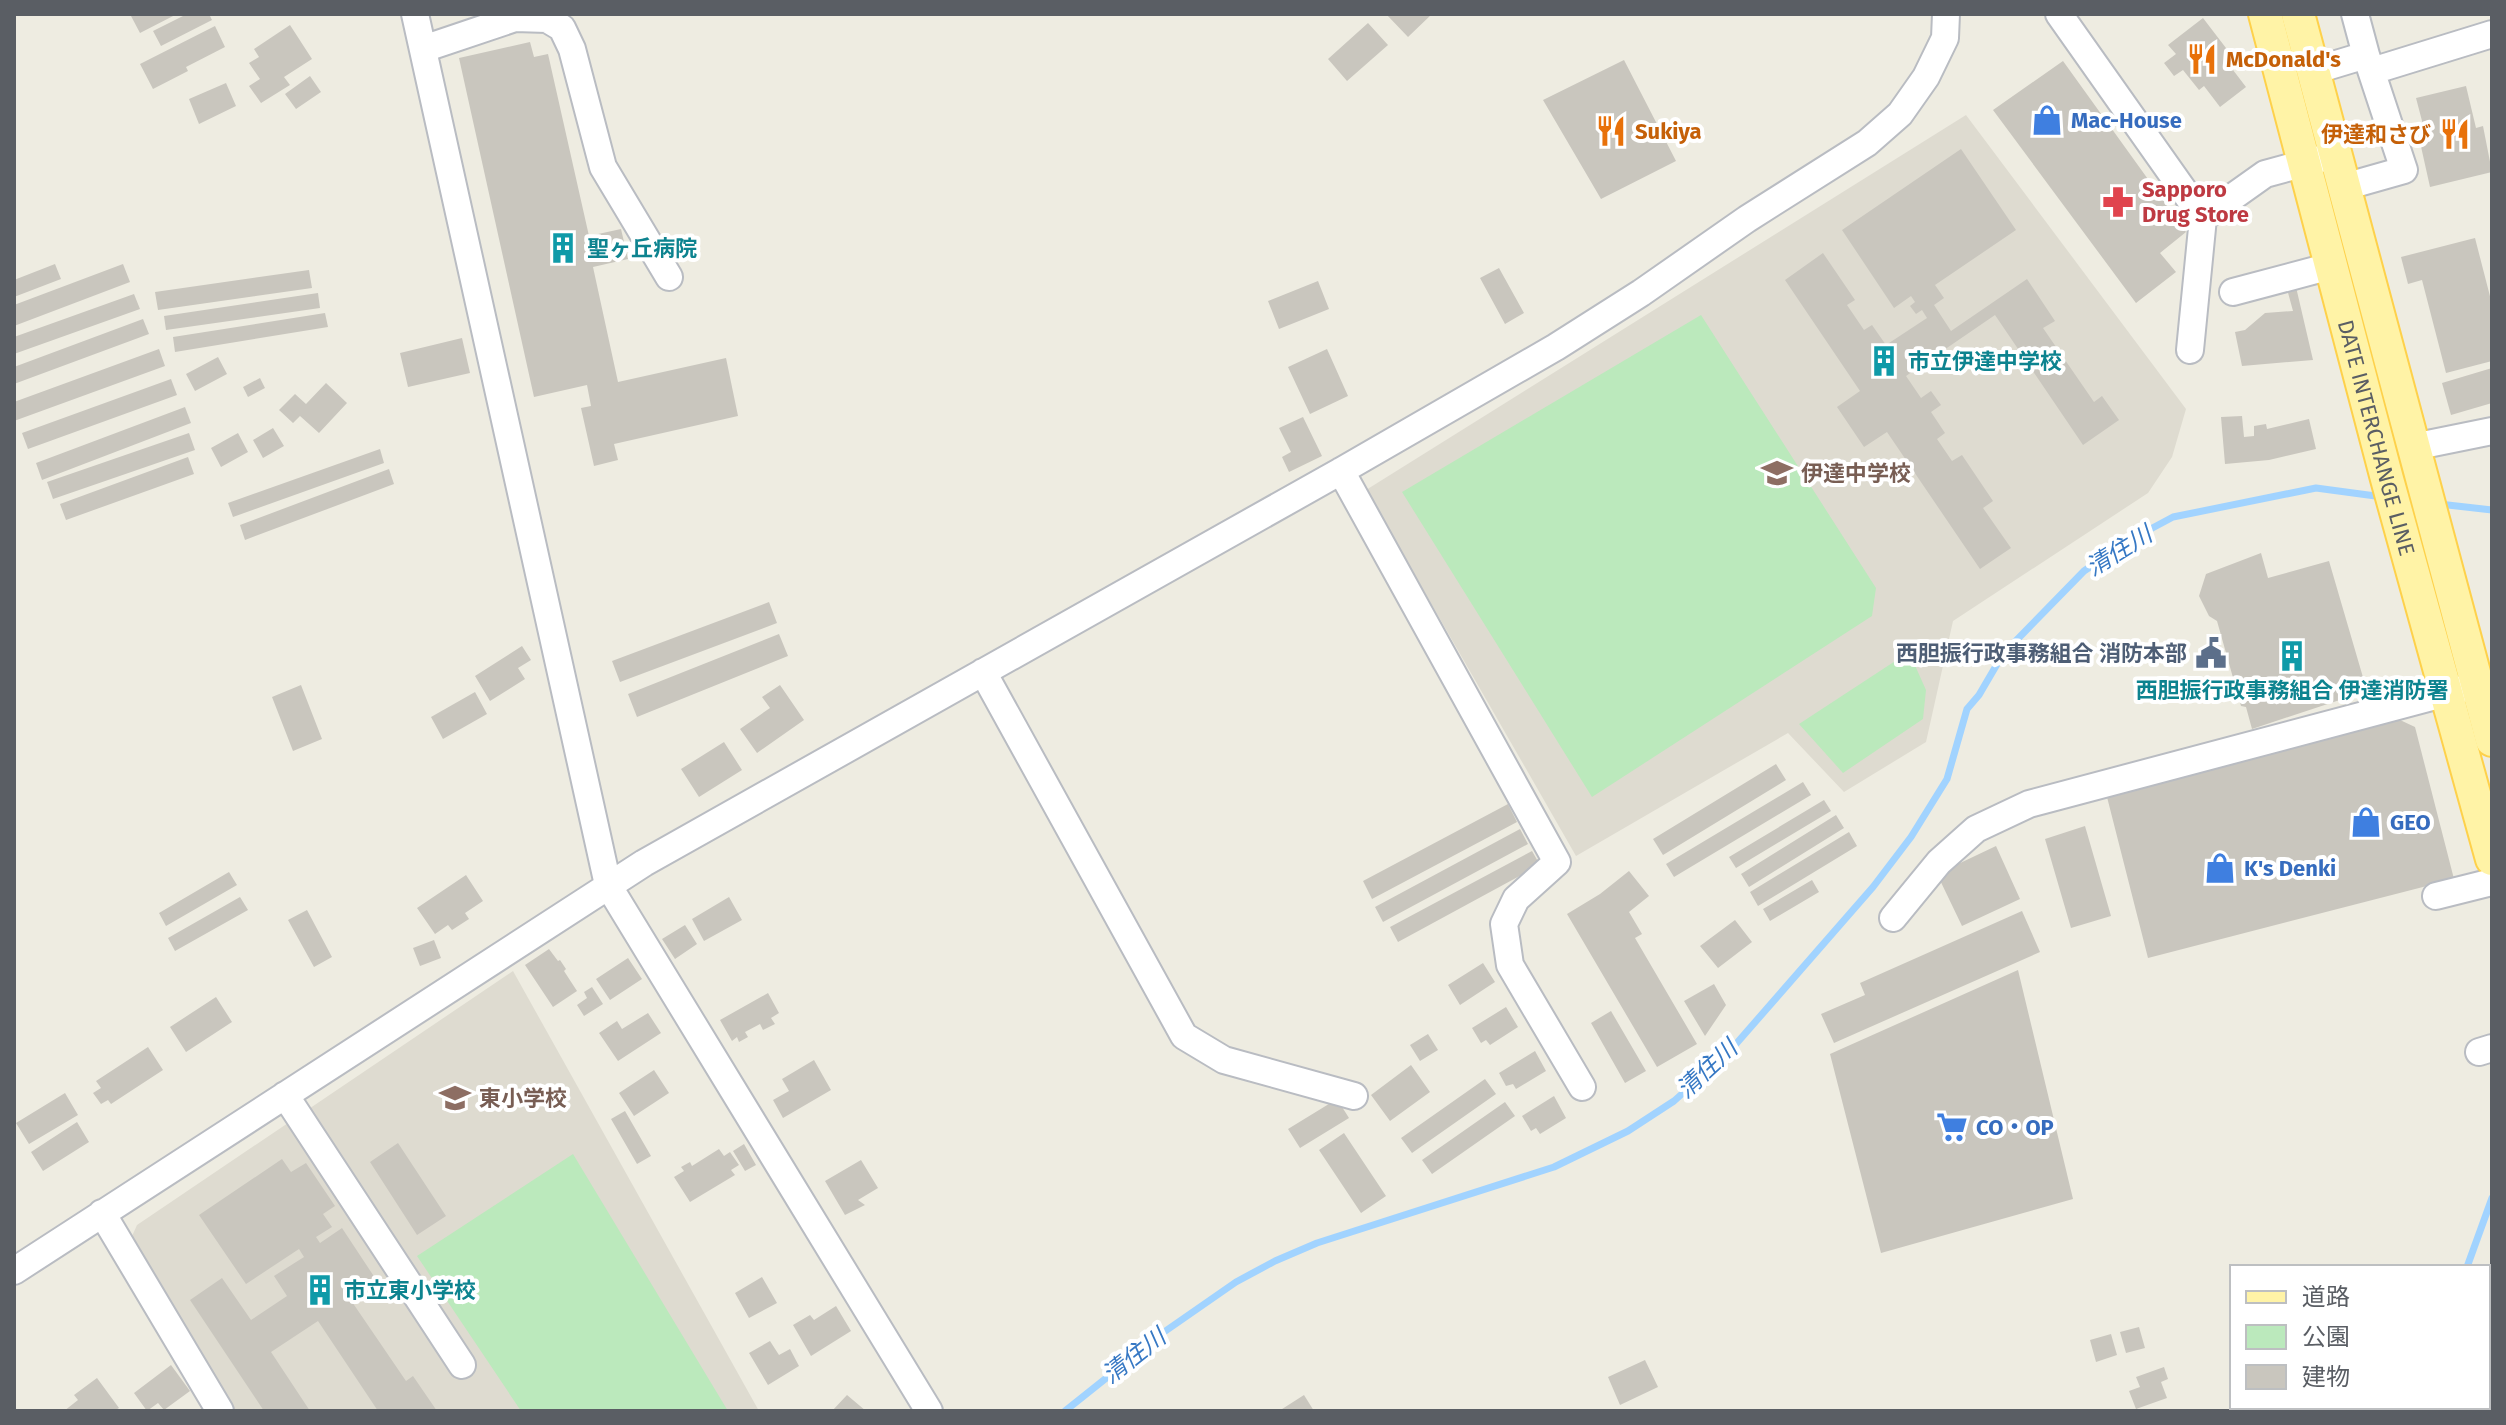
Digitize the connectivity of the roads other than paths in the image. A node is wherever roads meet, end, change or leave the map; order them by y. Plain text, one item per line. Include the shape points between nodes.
1 (415, 14) edge
2 (1946, 14) edge
3 (2059, 14) edge
4 (2265, 14) edge
5 (2298, 14) edge
6 (2355, 14) edge
7 (2492, 34) edge
8 (423, 49) junction
9 (2369, 63) junction
10 (2313, 71) junction
11 (2335, 155) junction
12 (2304, 164) junction
13 (2344, 187) junction
14 (2203, 218) junction
15 (2331, 266) junction
16 (669, 277) dead end
17 (2233, 292) dead end
18 (2190, 350) dead end
19 (2492, 431) edge
20 (2413, 447) junction
21 (1341, 471) junction
22 (983, 672) junction
23 (2477, 685) junction
24 (2445, 693) junction
25 (2492, 740) edge
26 (2492, 859) edge
27 (2492, 882) edge
28 (608, 885) junction
29 (2436, 896) dead end
30 (1893, 918) dead end
31 (1582, 1087) dead end
32 (285, 1095) junction
33 (1354, 1096) dead end
34 (102, 1213) junction
35 (14, 1271) edge
36 (462, 1365) dead end
37 (220, 1411) edge
38 (929, 1411) edge

1 - 8 street
2 - 21 street via 1945,38 1926,77 1900,114 1867,143 1556,347
3 - 14 street
4 - 12 main road, DATE INTERCHANGE LINE
5 - 10 main road, DATE INTERCHANGE LINE
6 - 9 street
7 - 9 street
8 - 16 street via 515,18 547,19 562,28 603,167
8 - 28 street
9 - 10 street
9 - 13 street via 2404,170
10 - 11 main road, DATE INTERCHANGE LINE
11 - 12 street
11 - 13 main road, DATE INTERCHANGE LINE
12 - 14 street via 2265,174
12 - 15 main road, DATE INTERCHANGE LINE
13 - 20 main road, DATE INTERCHANGE LINE
14 - 18 street
15 - 17 street
15 - 24 main road, DATE INTERCHANGE LINE
19 - 20 street
20 - 23 main road, DATE INTERCHANGE LINE
21 - 22 street
21 - 31 street via 1557,862 1516,899 1504,924 1510,965
22 - 28 street
22 - 33 street via 1184,1036 1224,1060
23 - 24 street
23 - 25 main road, DATE INTERCHANGE LINE
24 - 26 main road, DATE INTERCHANGE LINE
24 - 30 street via 2029,804 1976,829 1939,862
27 - 29 street
28 - 32 street
28 - 38 street
32 - 34 street
32 - 36 street
34 - 35 street
34 - 37 street

